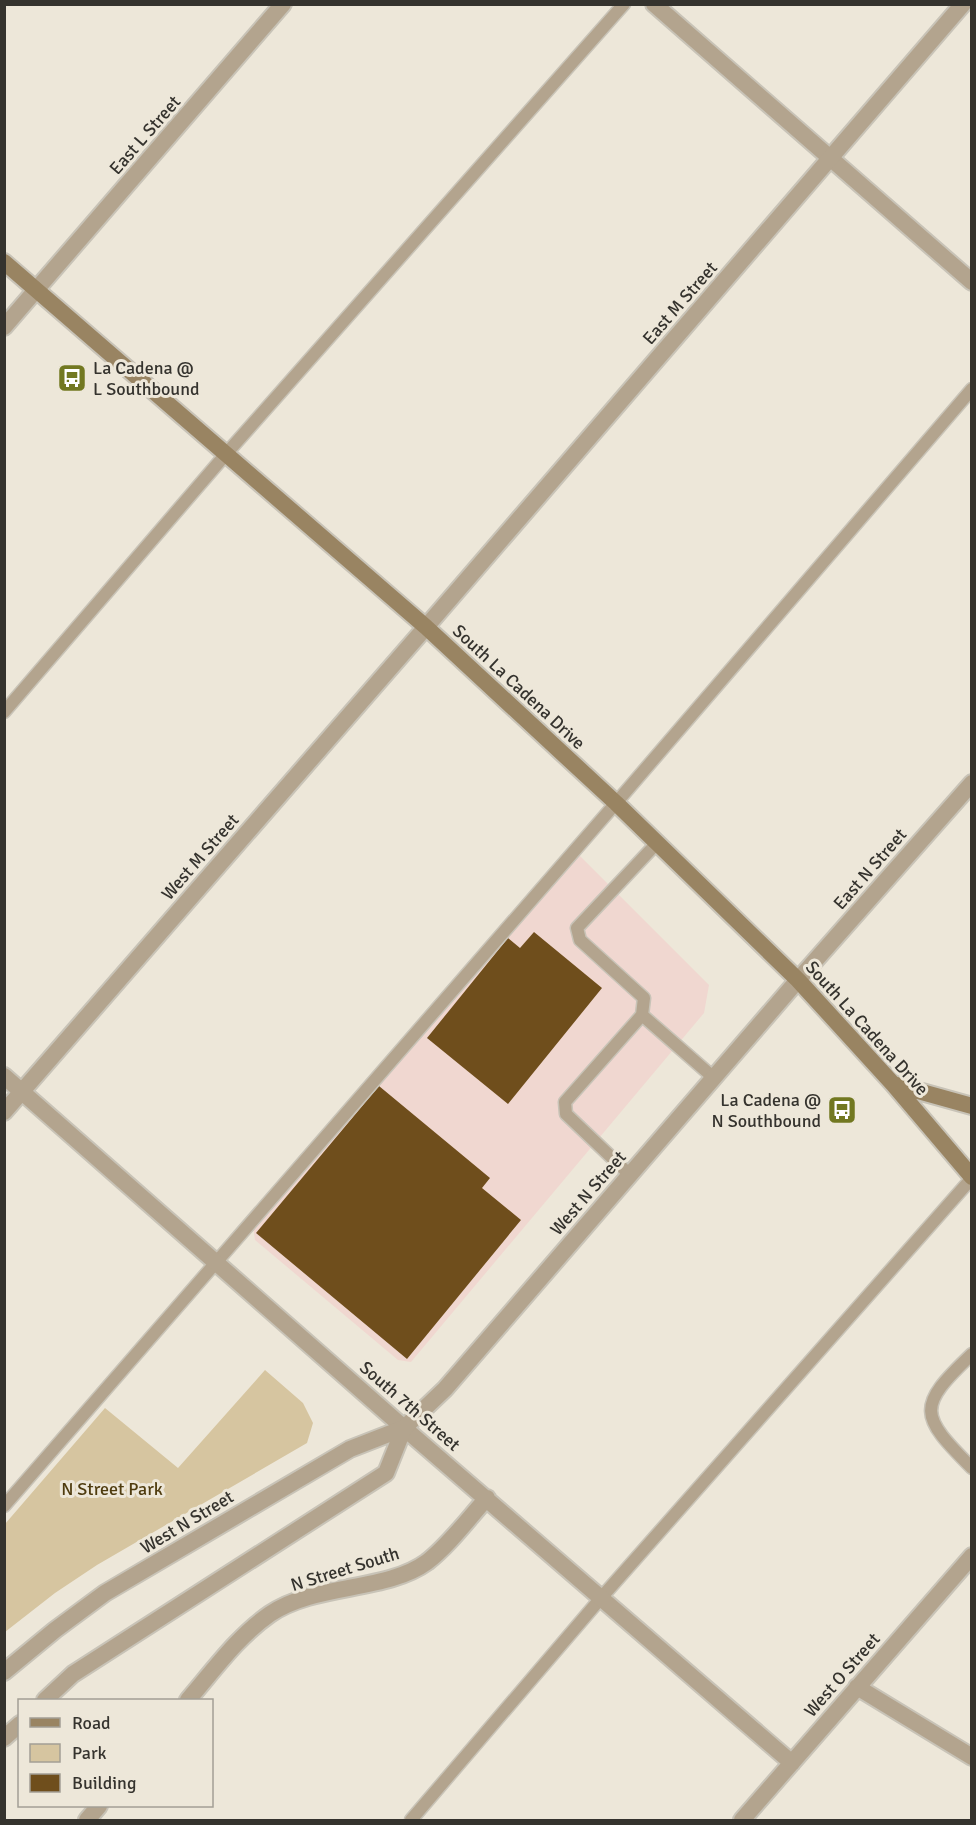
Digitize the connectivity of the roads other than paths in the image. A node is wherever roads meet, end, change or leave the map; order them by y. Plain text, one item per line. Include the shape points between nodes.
1 (283, 4) edge
2 (624, 4) edge
3 (654, 4) edge
4 (963, 4) edge
5 (831, 159) junction
6 (4, 262) edge
7 (972, 282) edge
8 (37, 290) junction
9 (4, 327) edge
10 (972, 389) edge
11 (226, 454) junction
12 (426, 627) junction
13 (4, 712) edge
14 (972, 783) edge
15 (616, 803) junction
16 (657, 843) junction
17 (798, 980) junction
18 (642, 1015) junction
19 (4, 1076) edge
20 (714, 1078) junction
21 (893, 1084) junction
22 (23, 1091) junction
23 (972, 1106) edge
24 (4, 1112) edge
25 (630, 1175) junction
26 (972, 1177) edge
27 (217, 1262) junction
28 (972, 1354) edge
29 (404, 1428) junction
30 (972, 1468) edge
31 (487, 1498) junction
32 (4, 1506) edge
33 (972, 1556) edge
34 (602, 1598) junction
35 (4, 1672) edge
36 (858, 1688) junction
37 (47, 1699) edge
38 (190, 1699) edge
39 (18, 1726) edge
40 (4, 1738) edge
41 (972, 1757) edge
42 (792, 1763) junction
43 (98, 1807) edge
44 (87, 1821) edge
45 (411, 1821) edge
46 (742, 1821) edge

1 - 8 street, East L Street
2 - 11 lane
3 - 5 street
4 - 5 street, East M Street
5 - 7 street
5 - 12 street, East M Street
6 - 8 main road, South La Cadena Drive
8 - 9 street, East L Street
8 - 11 main road, South La Cadena Drive
10 - 15 lane
11 - 12 main road, South La Cadena Drive
11 - 13 lane
12 - 15 main road, South La Cadena Drive
12 - 22 street, West M Street
14 - 17 street, East N Street
15 - 16 main road, South La Cadena Drive
15 - 27 lane
16 - 17 main road, South La Cadena Drive
16 - 18 lane via 577,928 580,940 644,998
17 - 20 street, West N Street
17 - 21 main road, South La Cadena Drive
18 - 20 lane
18 - 25 lane via 565,1102 566,1114
19 - 22 street, South 7th Street
20 - 25 street, West N Street
21 - 23 main road
21 - 26 main road, South La Cadena Drive
22 - 24 street, West M Street
22 - 27 street, South 7th Street
25 - 29 street, West N Street via 445,1389
26 - 34 lane
27 - 29 street, South 7th Street
27 - 32 lane
28 - 30 lane via 940,1384 931,1418 940,1437
29 - 31 street, South 7th Street
29 - 35 street, West N Street via 350,1449 105,1593
29 - 37 street, West N Street via 386,1473 73,1674
31 - 34 street, South 7th Street
31 - 38 street, N Street South via 426,1562 392,1577 316,1594 272,1613 241,1638
33 - 36 street, West O Street
34 - 42 street, South 7th Street
34 - 45 lane
36 - 41 street
36 - 42 street, West O Street
39 - 40 street
42 - 46 street, West O Street
43 - 44 street

